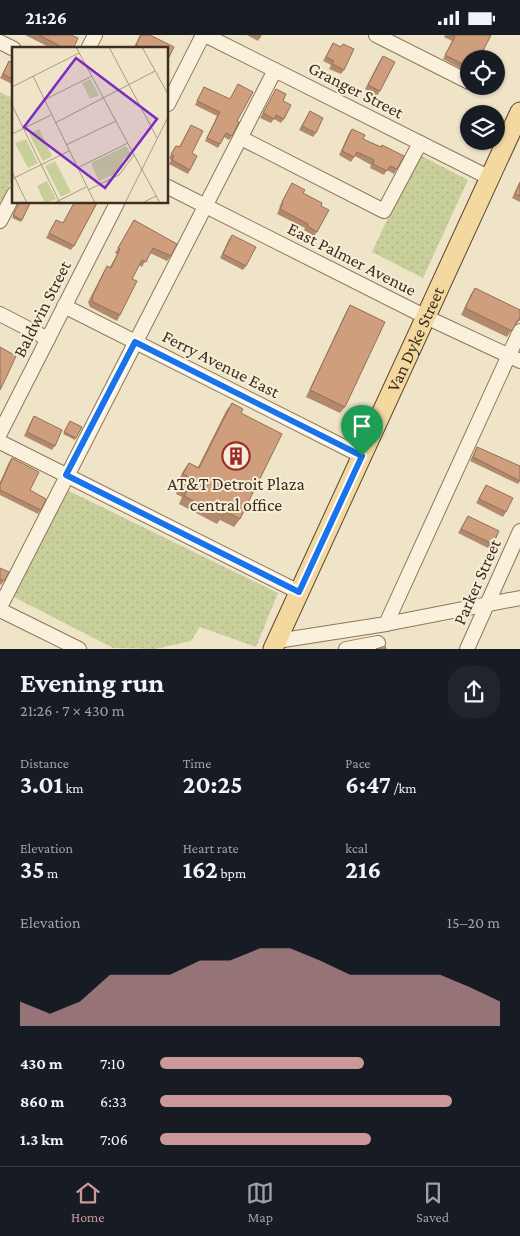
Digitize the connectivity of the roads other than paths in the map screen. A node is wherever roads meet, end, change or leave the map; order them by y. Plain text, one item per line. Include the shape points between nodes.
1 (95, 35) edge
2 (204, 35) edge
3 (376, 35) edge
4 (0, 42) edge
5 (89, 47) edge
6 (12, 48) edge
7 (275, 70) junction
8 (460, 78) edge
9 (169, 103) edge
10 (520, 112) edge
11 (241, 137) junction
12 (420, 143) junction
13 (490, 178) junction
14 (169, 188) edge
15 (12, 198) edge
16 (116, 204) edge
17 (206, 206) junction
18 (0, 221) edge
19 (64, 306) junction
20 (0, 314) edge
21 (426, 317) junction
22 (520, 331) edge
23 (48, 339) junction
24 (135, 342) junction
25 (514, 358) edge
26 (0, 433) edge
27 (0, 442) edge
28 (362, 456) junction
29 (66, 475) junction
30 (520, 531) edge
31 (299, 592) junction
32 (520, 598) edge
33 (487, 605) junction
34 (0, 608) edge
35 (386, 624) junction
36 (303, 643) edge
37 (378, 643) dead end
38 (275, 645) edge
39 (79, 649) edge
40 (346, 649) edge
41 (467, 649) edge

1 - 5 street
2 - 7 street, Granger Street
2 - 9 street
3 - 8 street
4 - 6 street
7 - 11 street
7 - 12 street, Granger Street
10 - 13 main road, Van Dyke Street
11 - 12 street via 384,211
11 - 17 street
12 - 13 street, Granger Street
13 - 21 main road, Van Dyke Street
14 - 17 street, East Palmer Avenue
15 - 18 street
16 - 19 street, Baldwin Street
17 - 21 street, East Palmer Avenue
17 - 24 street
19 - 23 street, Baldwin Street
19 - 24 street, Ferry Avenue East
20 - 23 street
21 - 25 street, East Palmer Avenue
21 - 28 main road, Van Dyke Street
22 - 25 street
23 - 26 street, Baldwin Street
24 - 28 street, Ferry Avenue East
24 - 29 street
25 - 35 street
27 - 29 street
28 - 31 main road, Van Dyke Street
29 - 31 street
29 - 34 street
30 - 33 street, Parker Street
31 - 38 main road, Van Dyke Street
32 - 33 street
33 - 35 street
33 - 41 street, Parker Street
34 - 39 street
35 - 36 street
36 - 38 street
37 - 40 street

